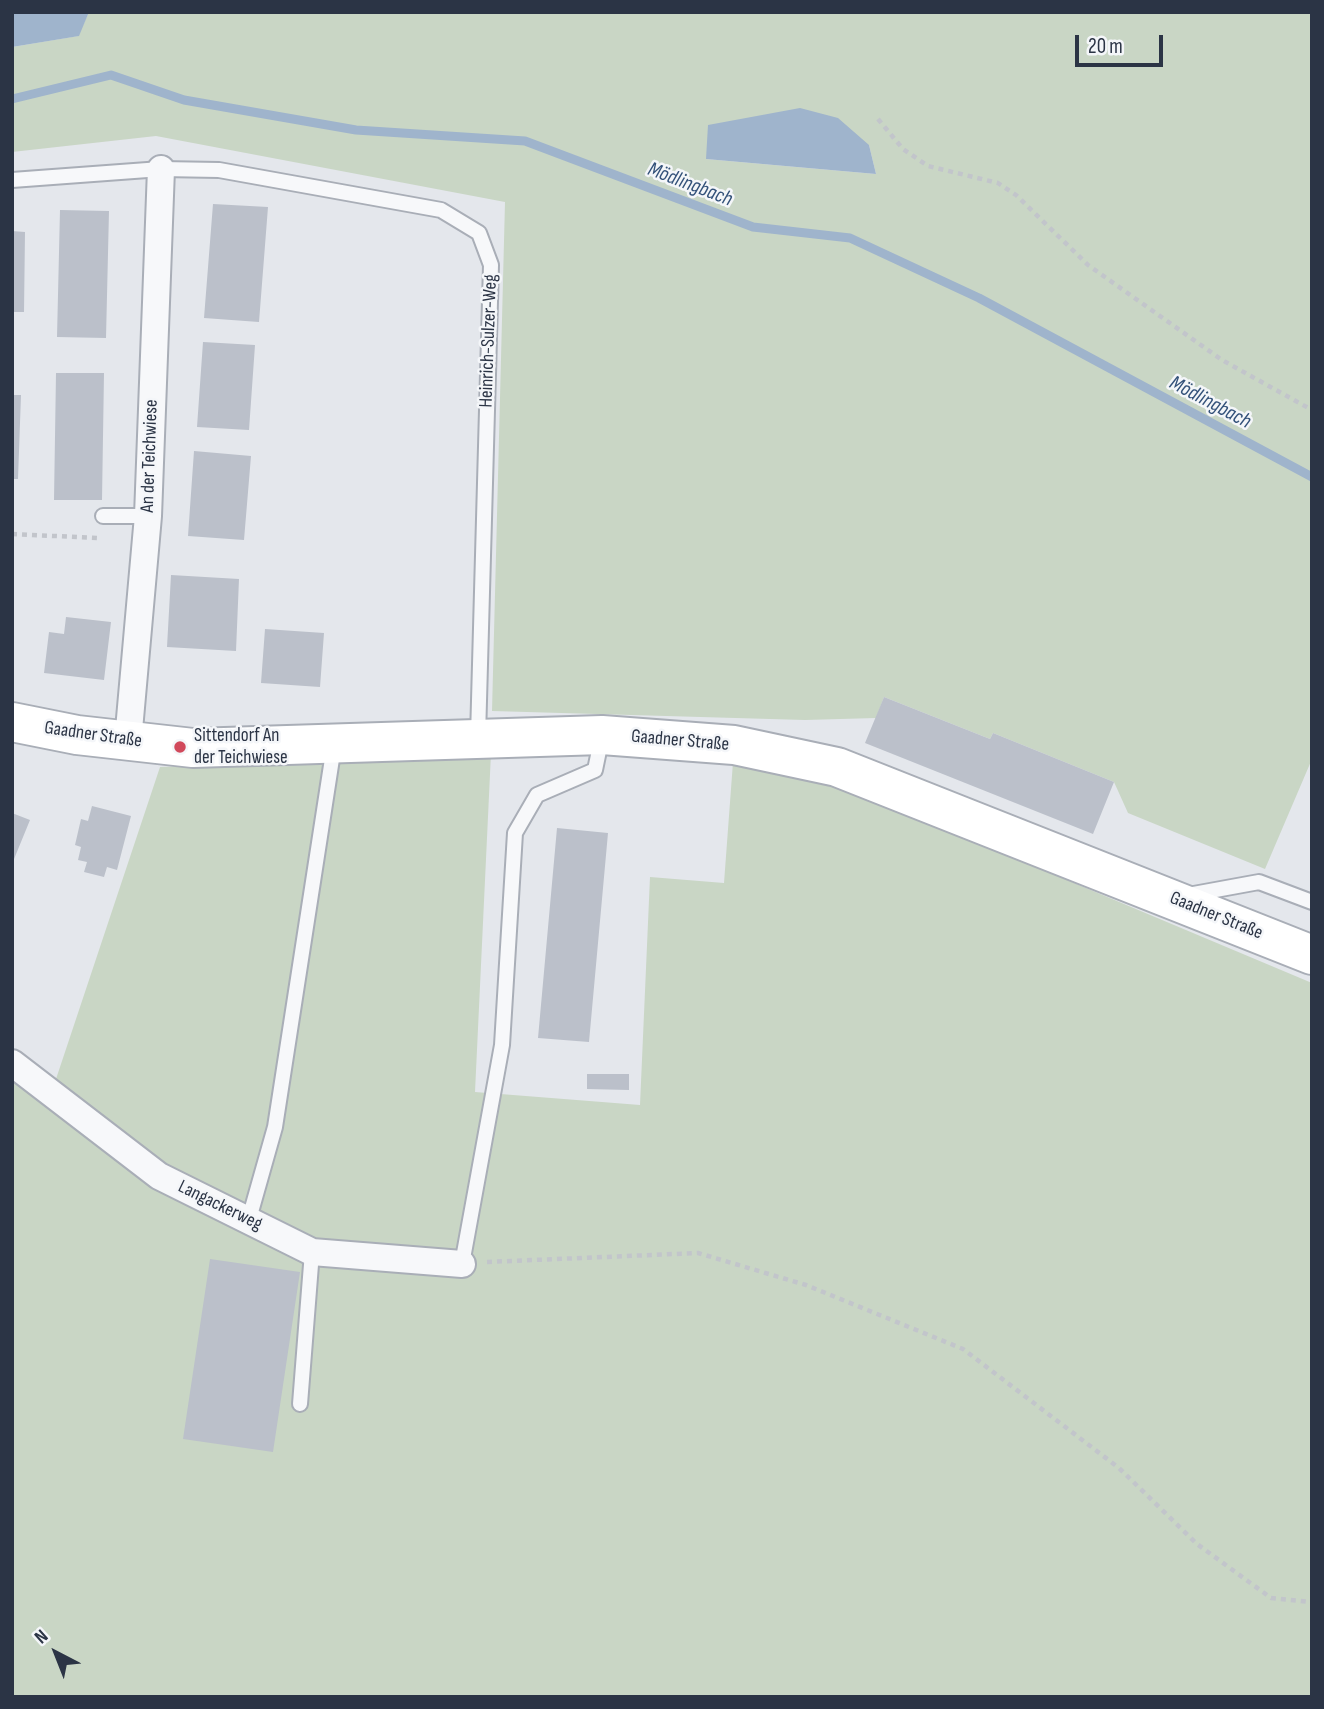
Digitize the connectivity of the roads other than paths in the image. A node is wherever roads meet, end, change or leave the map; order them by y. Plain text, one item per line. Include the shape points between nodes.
1 (161, 169) junction
2 (12, 180) edge
3 (103, 516) dead end
4 (147, 528) junction
5 (12, 722) edge
6 (602, 735) junction
7 (478, 737) junction
8 (128, 741) junction
9 (334, 744) junction
10 (1172, 898) junction
11 (1312, 902) edge
12 (1312, 955) edge
13 (12, 1063) edge
14 (249, 1219) junction
15 (312, 1252) junction
16 (462, 1264) joint
17 (300, 1404) dead end

1 - 2 lane, Heinrich-Sulzer-Weg
1 - 4 street, An der Teichwiese
1 - 7 lane, Heinrich-Sulzer-Weg via 219,170 441,210 479,233 491,265
3 - 4 lane
4 - 8 street, An der Teichwiese
5 - 8 street, Gaadner Straße
6 - 7 street, Gaadner Straße
6 - 10 street, Gaadner Straße via 734,745 836,766
6 - 16 lane via 595,770 537,795 515,833 502,1045
7 - 9 street, Gaadner Straße
8 - 9 street, Gaadner Straße via 194,748
9 - 14 lane via 275,1127
10 - 11 lane via 1259,883
10 - 12 street, Gaadner Straße
13 - 14 street, Langackerweg via 159,1176
14 - 15 street, Langackerweg
15 - 16 street, Langackerweg
15 - 17 lane

